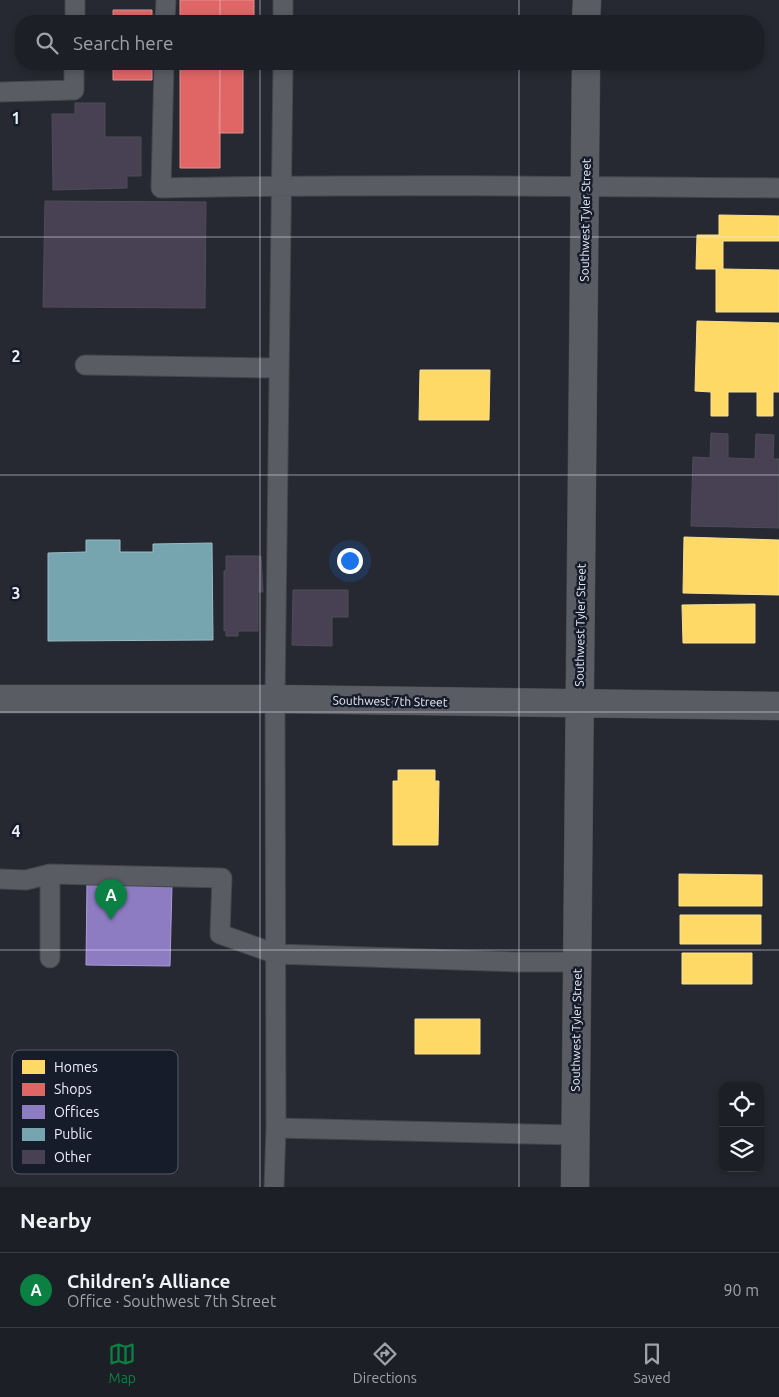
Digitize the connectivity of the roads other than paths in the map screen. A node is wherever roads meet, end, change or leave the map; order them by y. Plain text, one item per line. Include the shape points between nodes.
1 (75, 0) edge
2 (166, 0) edge
3 (284, 0) edge
4 (587, 0) edge
5 (75, 15) edge
6 (165, 15) edge
7 (283, 15) edge
8 (586, 15) edge
9 (74, 70) edge
10 (164, 70) edge
11 (282, 70) edge
12 (586, 70) edge
13 (0, 92) edge
14 (281, 186) junction
15 (585, 186) junction
16 (779, 188) edge
17 (85, 365) dead end
18 (278, 368) junction
19 (0, 699) edge
20 (274, 699) junction
21 (580, 704) junction
22 (779, 706) edge
23 (50, 874) junction
24 (0, 879) edge
25 (276, 954) junction
26 (50, 958) dead end
27 (577, 962) junction
28 (276, 1128) junction
29 (575, 1135) junction
30 (274, 1187) edge
31 (575, 1187) edge

1 - 5 lane
2 - 6 lane
3 - 7 lane
4 - 8 street
9 - 13 lane via 74,90
10 - 14 lane via 161,188
11 - 14 lane
12 - 15 street, Southwest Tyler Street
14 - 15 lane
14 - 18 lane
15 - 16 lane
15 - 21 street, Southwest Tyler Street
17 - 18 lane
18 - 20 lane
19 - 20 street, Southwest 7th Street
20 - 21 street, Southwest 7th Street
20 - 25 lane
21 - 22 street, Southwest 7th Street
21 - 27 street, Southwest Tyler Street
23 - 24 lane via 26,880
23 - 25 lane via 222,878 220,934
23 - 26 lane
25 - 27 lane
25 - 28 lane
27 - 29 street, Southwest Tyler Street
28 - 29 lane
28 - 30 lane
29 - 31 street, Southwest Tyler Street

